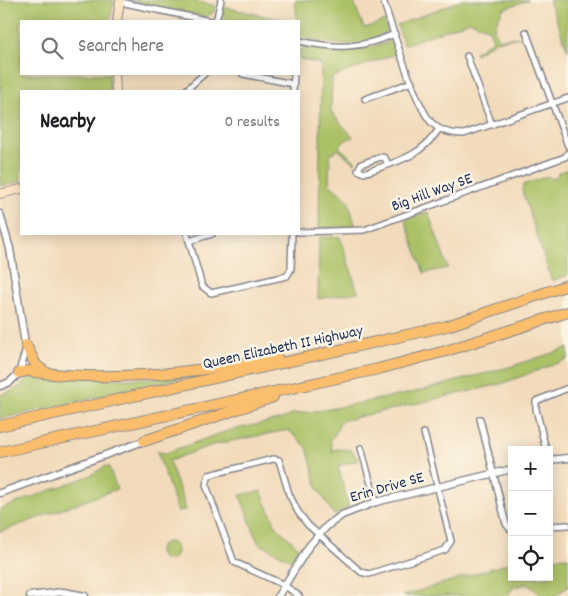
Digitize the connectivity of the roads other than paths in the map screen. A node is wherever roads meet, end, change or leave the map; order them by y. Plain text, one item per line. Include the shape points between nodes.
1 (221, 0) edge
2 (383, 0) edge
3 (120, 1) edge
4 (117, 20) edge
5 (206, 20) edge
6 (216, 20) edge
7 (526, 32) dead end
8 (395, 34) junction
9 (300, 41) edge
10 (467, 56) dead end
11 (115, 75) edge
12 (203, 75) edge
13 (248, 75) edge
14 (294, 75) edge
15 (412, 82) junction
16 (293, 84) junction
17 (116, 90) edge
18 (186, 90) edge
19 (293, 90) edge
20 (568, 98) edge
21 (365, 99) dead end
22 (552, 104) junction
23 (492, 125) junction
24 (439, 129) junction
25 (568, 146) edge
26 (568, 152) edge
27 (388, 165) junction
28 (20, 189) edge
29 (0, 194) edge
30 (0, 214) edge
31 (300, 232) edge
32 (187, 235) edge
33 (209, 235) edge
34 (292, 235) edge
35 (189, 241) junction
36 (568, 285) edge
37 (568, 312) edge
38 (26, 345) junction
39 (325, 353) junction
40 (19, 373) junction
41 (58, 374) junction
42 (313, 384) junction
43 (0, 386) edge
44 (568, 388) edge
45 (480, 419) dead end
46 (0, 426) edge
47 (424, 433) dead end
48 (144, 441) joint
49 (545, 446) edge
50 (361, 448) dead end
51 (0, 452) edge
52 (568, 458) edge
53 (553, 460) edge
54 (508, 470) edge
55 (494, 474) junction
56 (438, 487) junction
57 (0, 494) edge
58 (376, 502) junction
59 (568, 525) edge
60 (508, 526) edge
61 (553, 526) edge
62 (319, 534) junction
63 (284, 585) junction
64 (30, 596) edge
65 (85, 596) edge
66 (278, 596) edge
67 (300, 596) edge

1 - 6 street
2 - 8 street
3 - 4 main road
3 - 5 street
7 - 22 street
8 - 9 street via 373,43 344,48
8 - 15 street
10 - 23 street
11 - 17 main road
12 - 18 street
13 - 16 street
14 - 16 street
15 - 21 street
15 - 24 street via 424,112
16 - 19 street
20 - 22 street
22 - 23 street
22 - 25 street
23 - 24 street via 464,134
24 - 27 street via 418,153
26 - 31 street, Big Hill Way SE via 565,157 364,230
27 - 27 street via 381,157 361,164 358,170 364,173
28 - 29 main road
30 - 38 street via 10,249
32 - 35 street
33 - 35 street
34 - 35 street via 291,269 287,276 211,293 202,286
36 - 39 highway, Queen Elizabeth II Highway via 447,326
37 - 42 highway via 446,351
38 - 40 street
38 - 41 highway via 39,368
39 - 41 highway via 296,354 174,373
39 - 46 highway, Queen Elizabeth II Highway
40 - 41 highway
40 - 43 street
42 - 48 highway
42 - 51 highway
44 - 49 street via 536,401
45 - 55 street
47 - 56 street
48 - 57 street
50 - 58 street
52 - 53 street
54 - 55 street, Erin Drive SE
55 - 56 street, Erin Drive SE
55 - 60 street
56 - 58 street, Erin Drive SE
56 - 62 street via 451,540 445,550 366,574
58 - 62 street, Erin Drive SE via 342,515
59 - 61 street
62 - 63 street, Erin Drive SE
62 - 63 street via 293,504 278,460 209,474 206,485 234,562
63 - 66 street, Erin Drive SE
63 - 67 street
64 - 65 street via 64,592

